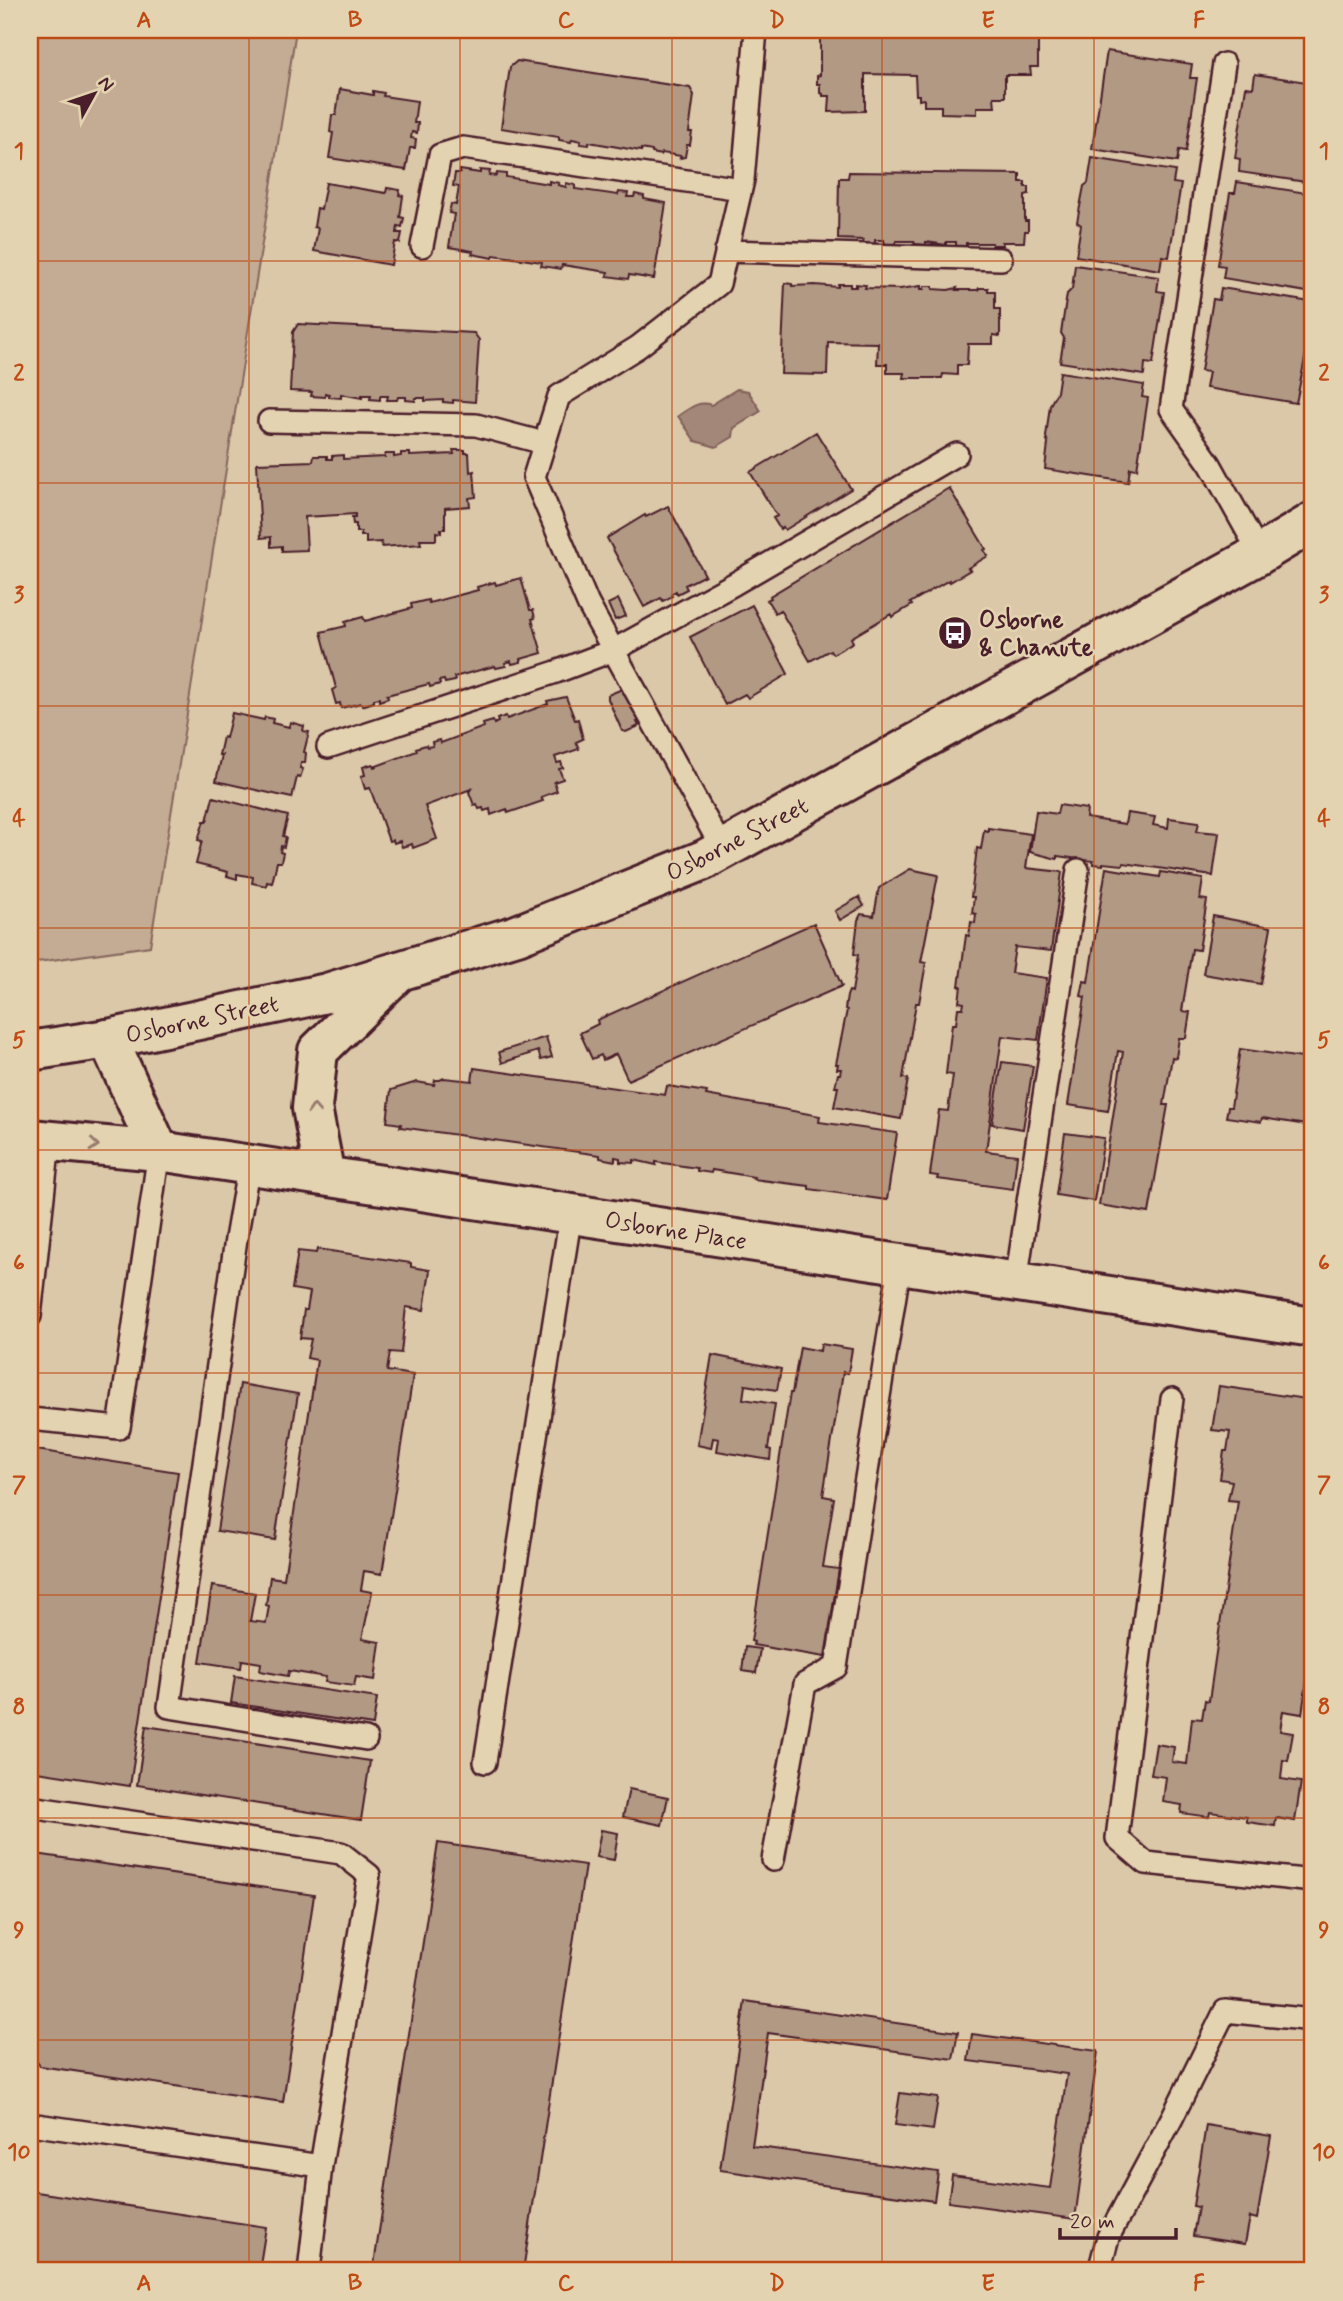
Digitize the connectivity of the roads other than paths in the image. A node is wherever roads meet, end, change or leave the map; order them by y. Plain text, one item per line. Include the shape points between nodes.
1 (756, 30) edge
2 (1224, 64) dead end
3 (741, 189) junction
4 (422, 246) dead end
5 (726, 251) junction
6 (1001, 259) dead end
7 (269, 421) dead end
8 (544, 443) junction
9 (957, 454) dead end
10 (1313, 522) edge
11 (1260, 554) junction
12 (614, 650) junction
13 (328, 747) dead end
14 (723, 850) junction
15 (1078, 870) dead end
16 (399, 971) junction
17 (108, 1039) junction
18 (30, 1051) edge
19 (39, 1140) edge
20 (159, 1151) junction
21 (249, 1164) junction
22 (325, 1176) junction
23 (571, 1213) junction
24 (900, 1264) junction
25 (1016, 1282) junction
26 (30, 1316) edge
27 (1313, 1327) edge
28 (1172, 1399) dead end
29 (30, 1419) edge
30 (366, 1739) dead end
31 (485, 1762) dead end
32 (30, 1807) edge
33 (773, 1860) dead end
34 (1313, 1881) edge
35 (1313, 2020) edge
36 (30, 2124) edge
37 (321, 2166) junction
38 (309, 2271) edge
39 (1098, 2271) edge

1 - 3 lane
2 - 11 lane via 1171,409 1210,464
3 - 4 lane via 463,148 440,155
3 - 5 lane
5 - 6 lane
5 - 8 lane via 719,284 638,347 559,396
7 - 8 lane via 476,425
8 - 12 lane via 534,477 588,604
9 - 12 lane
10 - 11 street, Osborne Street
11 - 14 street, Osborne Street
12 - 13 lane
12 - 14 lane
14 - 16 street, Osborne Street via 517,934
15 - 25 lane
16 - 17 street, Osborne Street via 327,993
22 -> 16 street via 312,1108 318,1051
17 - 18 street, Osborne Street
17 - 20 street
19 -> 20 street, Osborne Place
19 - 26 lane
20 - 21 street, Osborne Place
20 - 29 lane via 119,1429
21 - 22 street, Osborne Place
21 - 30 lane via 169,1707
22 - 23 street, Osborne Place
23 - 24 street, Osborne Place
23 - 31 lane
24 - 25 street, Osborne Place
24 - 33 lane via 836,1667 805,1684
25 - 27 street, Osborne Place
28 - 34 lane via 1117,1838 1146,1863
32 - 37 lane via 341,1853 369,1875
35 - 39 lane via 1225,2011 1108,2237
36 - 37 lane
37 - 38 lane

